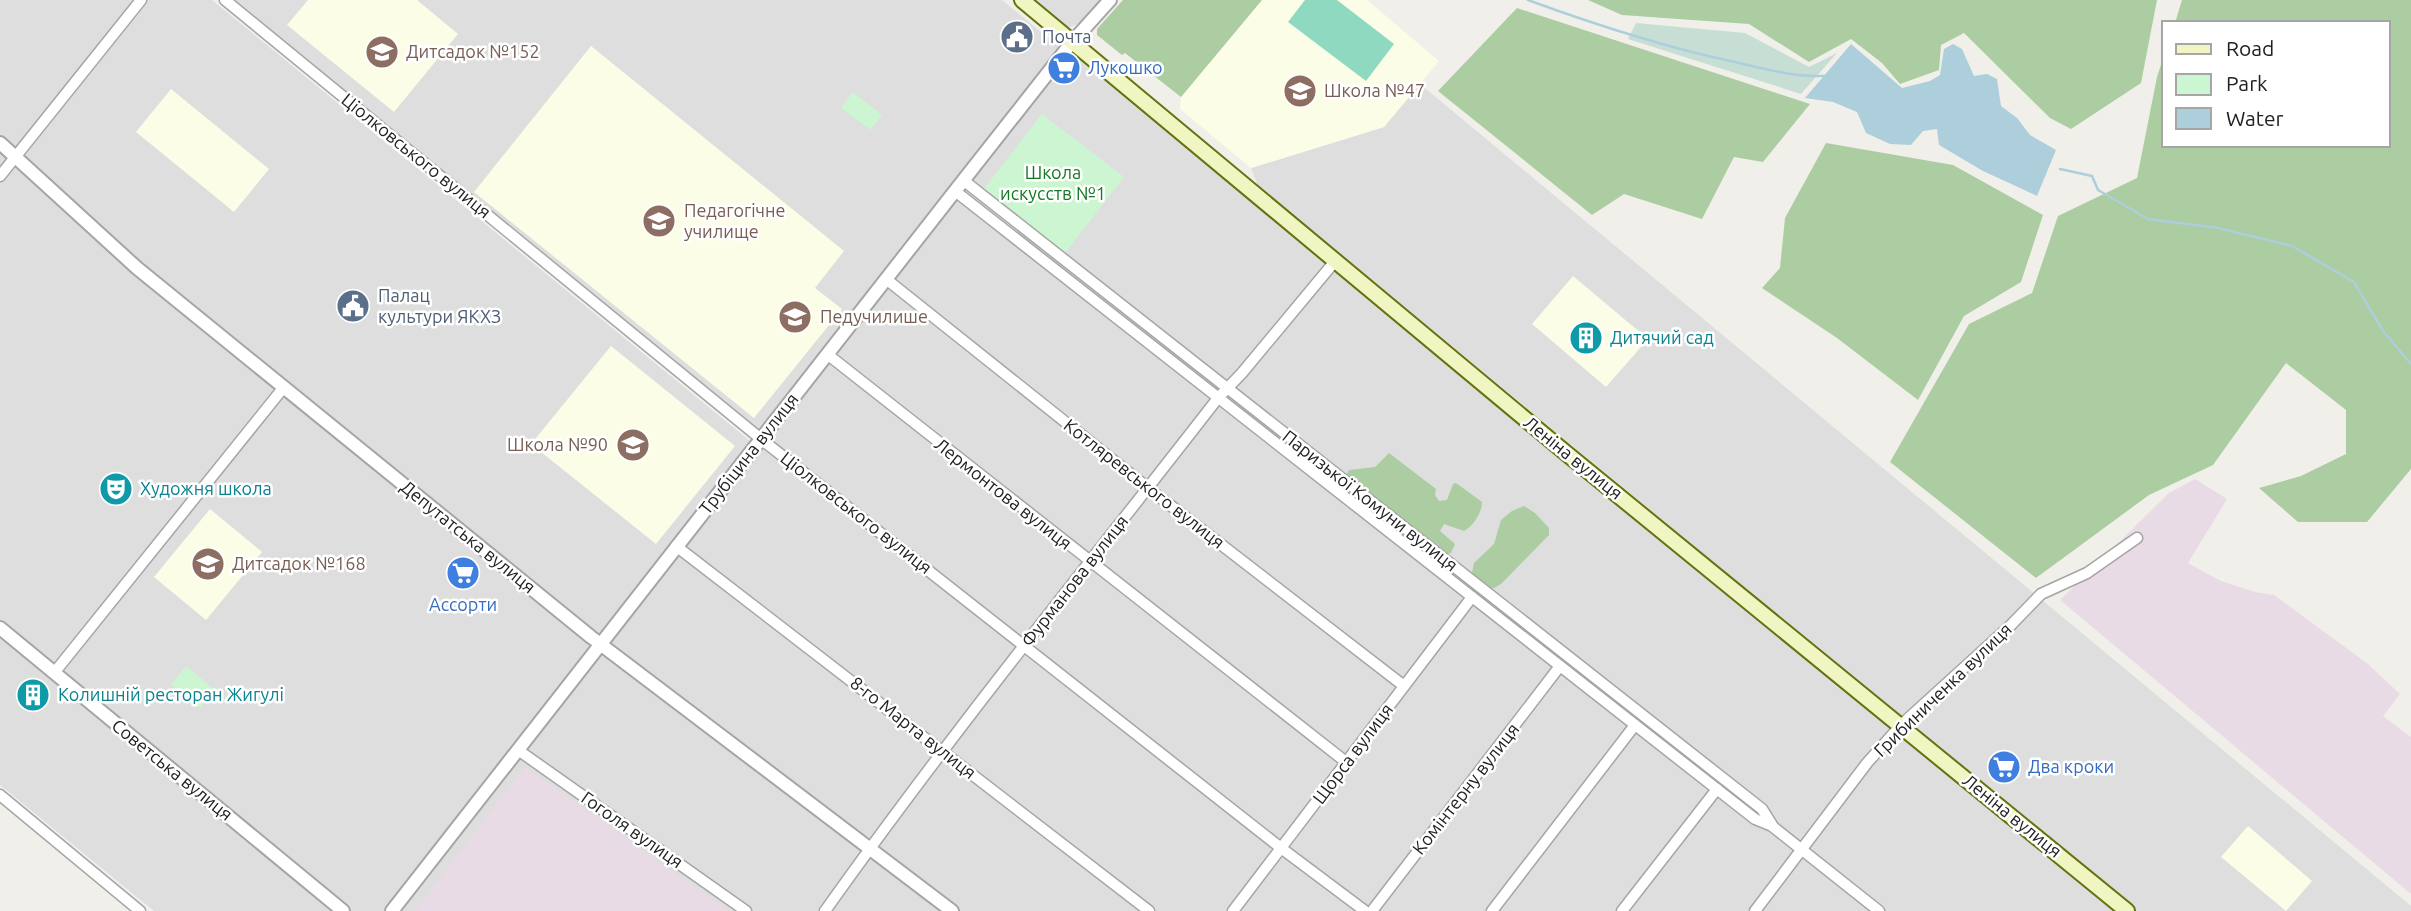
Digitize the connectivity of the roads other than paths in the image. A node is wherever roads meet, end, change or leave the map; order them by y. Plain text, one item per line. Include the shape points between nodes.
1 (141, 0) edge
2 (225, 0) edge
3 (1022, 0) edge
4 (1110, 0) edge
5 (1073, 41) junction
6 (0, 143) edge
7 (16, 158) junction
8 (0, 176) edge
9 (959, 185) junction
10 (1336, 260) junction
11 (886, 279) junction
12 (827, 354) junction
13 (284, 387) junction
14 (1227, 388) junction
15 (1218, 398) junction
16 (761, 439) junction
17 (1148, 488) junction
18 (2137, 538) dead end
19 (676, 546) junction
20 (1090, 562) junction
21 (1472, 597) junction
22 (0, 628) edge
23 (600, 644) junction
24 (1024, 644) junction
25 (1560, 666) junction
26 (54, 673) junction
27 (1404, 686) junction
28 (1635, 725) junction
29 (1901, 725) junction
30 (518, 750) junction
31 (942, 751) junction
32 (1346, 762) junction
33 (1717, 789) junction
34 (0, 795) edge
35 (1772, 825) junction
36 (1281, 848) junction
37 (869, 849) junction
38 (1803, 850) junction
39 (141, 911) edge
40 (343, 911) edge
41 (392, 911) edge
42 (746, 911) edge
43 (825, 911) edge
44 (952, 911) edge
45 (1150, 911) edge
46 (1233, 911) edge
47 (1365, 911) edge
48 (1372, 911) edge
49 (1492, 911) edge
50 (1622, 911) edge
51 (1755, 911) edge
52 (1879, 911) edge
53 (2127, 911) edge

1 - 7 street
2 - 16 street, Ціолковського вулиця
3 - 5 main road, Леніна вулиця
4 - 5 street, Трубіцина вулиця
5 - 9 street, Трубіцина вулиця
5 - 10 main road, Леніна вулиця
6 - 7 street, Депутатська вулиця
7 - 8 street
7 - 13 street, Депутатська вулиця via 137,268
9 - 11 street, Трубіцина вулиця
9 - 14 street, Паризької Комуни вулиця
9 - 15 street, Паризької Комуни вулиця
10 - 14 street, Фурманова вулиця
10 - 29 main road, Леніна вулиця
11 - 12 street, Трубіцина вулиця
11 - 17 street, Котляревського вулиця
12 - 16 street, Трубіцина вулиця
12 - 20 street, Лермонтова вулиця
13 - 23 street, Депутатська вулиця
13 - 26 street
14 - 15 street, Фурманова вулиця
14 - 35 street, Паризької Комуни вулиця via 1762,809
15 - 17 street, Фурманова вулиця
15 - 21 street, Паризької Комуни вулиця
16 - 19 street, Трубіцина вулиця
16 - 24 street, Ціолковського вулиця
17 - 20 street, Фурманова вулиця
17 - 27 street, Котляревського вулиця
18 - 29 street, Грибиниченка вулиця via 2087,573 2041,594
19 - 23 street, Трубіцина вулиця
19 - 31 street, 8-го Марта вулиця
20 - 24 street, Фурманова вулиця
20 - 32 street, Лермонтова вулиця
21 - 25 street, Паризької Комуни вулиця
21 - 27 street, Щорса вулиця
22 - 26 street, Советська вулиця
23 - 30 street, Трубіцина вулиця
23 - 37 street, Депутатська вулиця
24 - 31 street, Фурманова вулиця
24 - 36 street, Ціолковського вулиця
25 - 28 street, Паризької Комуни вулиця
25 - 48 street, Комінтерну вулиця
26 - 40 street, Советська вулиця
27 - 32 street, Щорса вулиця
28 - 33 street, Паризької Комуни вулиця
28 - 49 street
29 - 38 street, Грибиниченка вулиця
29 - 53 main road, Леніна вулиця
30 - 41 street, Трубіцина вулиця
30 - 42 street, Гоголя вулиця
31 - 37 street, Фурманова вулиця
31 - 45 street, 8-го Марта вулиця
32 - 36 street, Щорса вулиця
33 - 35 street, Паризької Комуни вулиця via 1755,819
33 - 50 street
34 - 39 street
35 - 38 street, Паризької Комуни вулиця
36 - 46 street, Щорса вулиця
36 - 47 street, Ціолковського вулиця
37 - 43 street, Фурманова вулиця
37 - 44 street, Депутатська вулиця
38 - 51 street, Грибиниченка вулиця
38 - 52 street, Паризької Комуни вулиця

